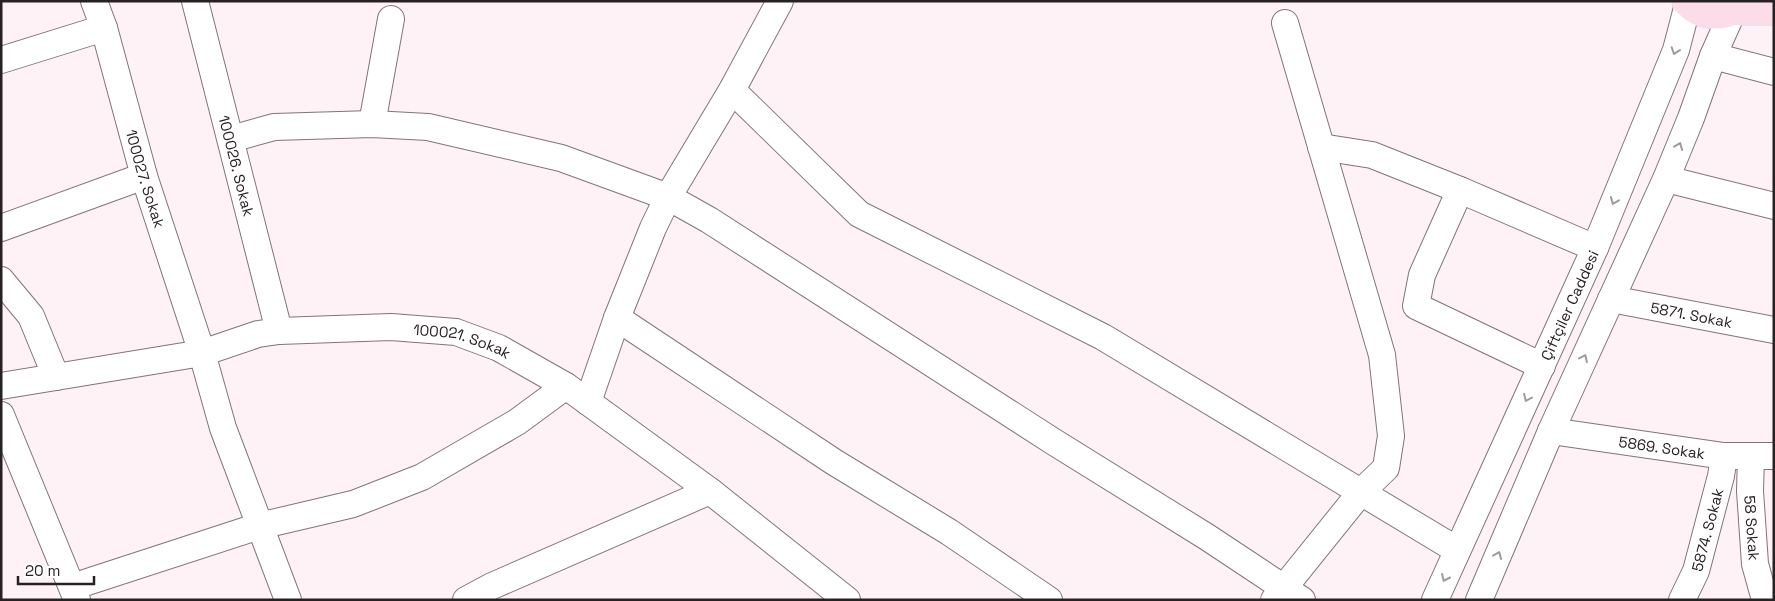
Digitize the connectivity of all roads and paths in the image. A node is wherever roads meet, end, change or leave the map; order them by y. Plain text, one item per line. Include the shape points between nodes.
1 (94, 1) edge
2 (195, 1) edge
3 (780, 1) edge
4 (1680, 2) edge
5 (1739, 6) edge
6 (1774, 11) edge
7 (391, 19) dead end
8 (1285, 23) dead end
9 (104, 28) junction
10 (1713, 56) junction
11 (1, 60) edge
12 (1771, 72) edge
13 (732, 90) junction
14 (372, 124) junction
15 (231, 139) junction
16 (1321, 147) junction
17 (144, 176) junction
18 (1666, 179) junction
19 (1460, 190) junction
20 (668, 197) junction
21 (1774, 206) edge
22 (1, 228) edge
23 (1595, 248) junction
24 (1, 280) edge
25 (1611, 299) junction
26 (617, 318) junction
27 (1774, 330) edge
28 (279, 331) junction
29 (202, 353) junction
30 (1542, 366) junction
31 (56, 377) junction
32 (1, 386) edge
33 (566, 386) junction
34 (588, 402) junction
35 (1, 415) edge
36 (1551, 430) junction
37 (1724, 456) junction
38 (1762, 456) edge
39 (710, 491) junction
40 (1361, 492) junction
41 (259, 526) junction
42 (1458, 550) junction
43 (74, 593) edge
44 (1287, 596) edge
45 (288, 600) edge
46 (466, 600) edge
47 (847, 600) edge
48 (1049, 600) edge
49 (1435, 600) edge
50 (1479, 600) edge
51 (1682, 600) edge
52 (1765, 600) edge

1 - 9 street, 100027. Sokak
2 - 15 street, 100026. Sokak
3 - 13 street
4 - 5 main road via 1710,15 1722,15
4 -> 23 street, Çiftçiler Caddesi via 1676,50
5 - 6 main road
5 - 10 street
7 - 14 street
8 - 16 street
9 - 11 street
9 - 17 street, 100027. Sokak
10 - 12 street
18 -> 10 street
13 - 20 street
13 - 40 street via 859,214 1103,337
14 - 15 street via 274,127
14 - 20 street via 428,127 561,158
15 - 28 street, 100026. Sokak
16 - 19 street via 1372,155
16 - 40 street via 1382,355 1391,436 1386,468
17 - 22 street
17 - 29 street, 100027. Sokak
18 - 21 street
18 - 25 street
19 - 23 street
19 - 30 street via 1422,275 1416,306
20 - 26 street
20 - 44 street via 709,220
23 - 30 street, Çiftçiler Caddesi
24 - 31 street via 31,316
25 - 27 street, 5871. Sokak
36 -> 25 street
26 - 34 street
26 - 48 street
28 - 29 street, 100021. Sokak via 258,334
28 - 33 street, 100021. Sokak via 391,326 456,332 499,348
29 - 31 street, 100021. Sokak
29 - 41 street, 100027. Sokak via 223,428
30 -> 42 street, Çiftçiler Caddesi
31 - 32 street, 100021. Sokak
33 - 34 street, 100021. Sokak
33 - 41 street via 517,422 422,477 353,504
34 - 39 street, 100021. Sokak
35 - 43 street
36 - 37 street, 5869. Sokak
50 -> 36 street
37 - 38 street, 5869. Sokak
37 - 51 street, 5874. Sokak via 1696,571
38 - 52 street, 58 Sokak via 1750,491 1755,564
39 - 46 street
39 - 47 street, 100021. Sokak
40 - 42 street
40 - 44 street
41 - 43 street
41 - 45 street, 100027. Sokak
42 -> 49 street, Çiftçiler Caddesi

